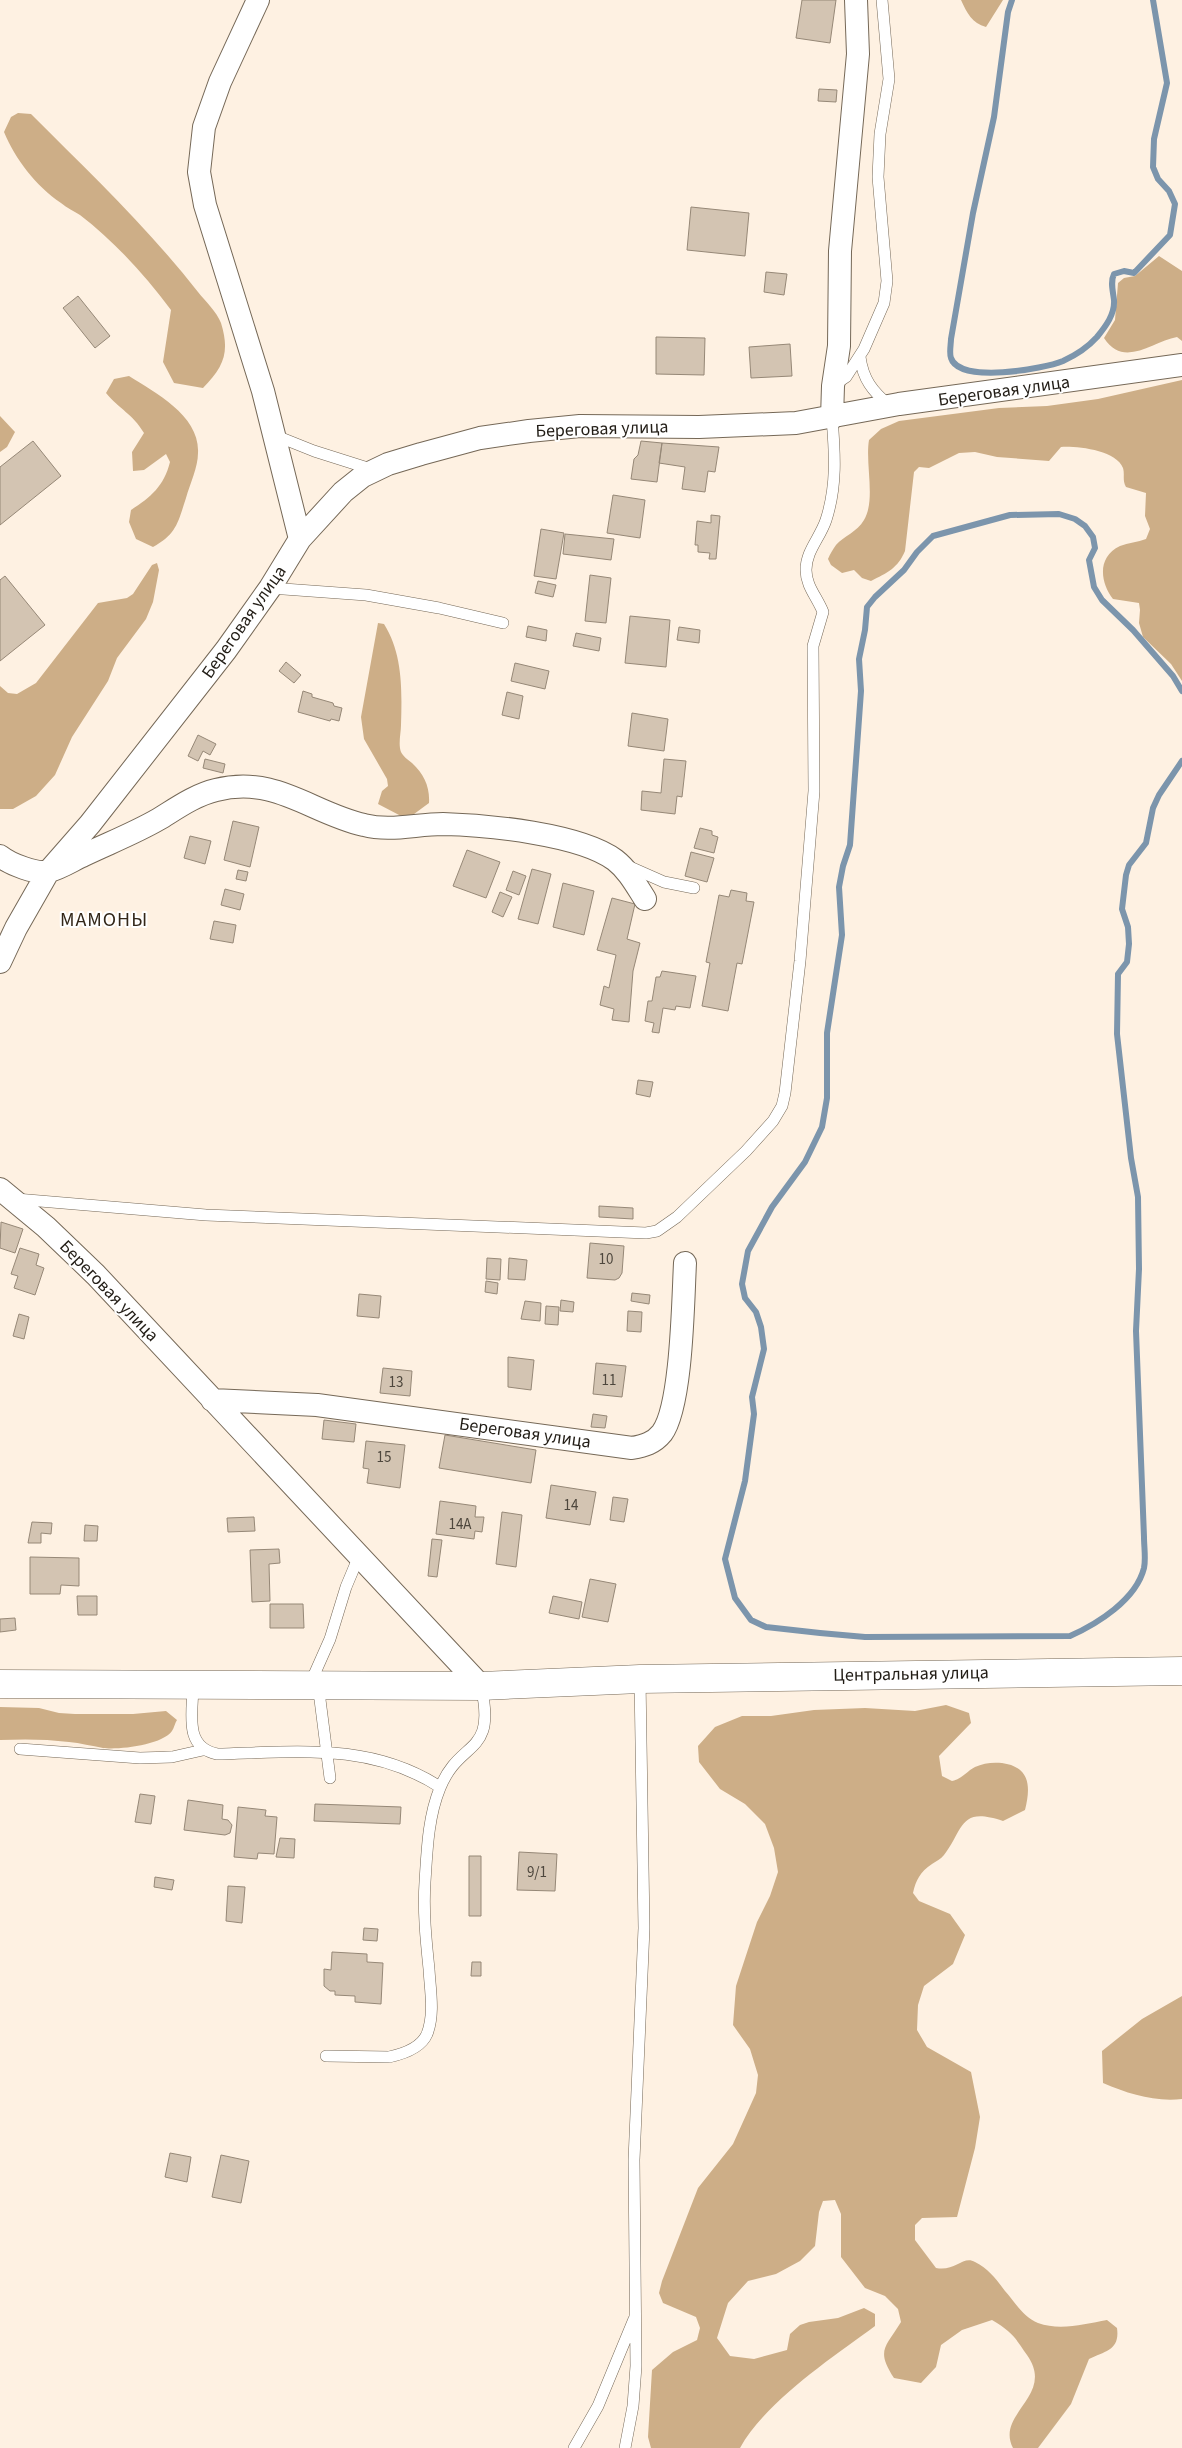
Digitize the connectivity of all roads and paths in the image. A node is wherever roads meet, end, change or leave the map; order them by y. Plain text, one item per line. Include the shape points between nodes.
1 (258, 0) edge
2 (856, 0) edge
3 (882, 0) edge
4 (860, 356) junction
5 (1182, 365) edge
6 (832, 386) junction
7 (890, 406) junction
8 (832, 418) junction
9 (274, 435) junction
10 (376, 470) junction
11 (300, 540) junction
12 (270, 588) junction
13 (502, 623) dead end
14 (0, 856) edge
15 (615, 860) junction
16 (48, 872) junction
17 (694, 888) dead end
18 (645, 899) dead end
19 (0, 962) edge
20 (6, 1194) edge
21 (684, 1263) dead end
22 (212, 1400) junction
23 (359, 1556) junction
24 (1182, 1670) edge
25 (640, 1678) junction
26 (193, 1683) junction
27 (0, 1684) edge
28 (314, 1684) junction
29 (481, 1686) junction
30 (20, 1749) dead end
31 (203, 1750) junction
32 (326, 1751) junction
33 (330, 1778) dead end
34 (440, 1787) junction
35 (326, 2056) dead end
36 (637, 2313) junction
37 (574, 2448) edge
38 (625, 2448) edge

1 - 9 street via 220,82 204,126 199,172 205,205
2 - 6 street via 858,54 840,251 839,346
3 - 4 lane via 889,79 880,134 878,177 887,282 884,303
4 - 6 lane via 846,376
4 - 7 lane via 864,378
5 - 7 street, Береговая улица
6 - 8 street
7 - 8 street, Береговая улица
8 - 10 street, Береговая улица via 762,425 580,426 529,431 480,438
8 - 20 lane via 836,476 832,501 806,568 810,588 823,612 813,646 814,791 785,1093 782,1106 762,1134 684,1211 667,1226 646,1233 206,1215
9 - 10 lane
9 - 11 street
10 - 11 street, Береговая улица via 343,492
11 - 12 street, Береговая улица
12 - 13 lane via 366,595
12 - 16 street, Береговая улица via 160,736
14 - 16 street via 16,865
15 - 16 street via 598,850 532,832 442,824 399,829 362,825 270,789 242,786 204,793
15 - 17 lane via 654,878
15 - 18 street via 626,870
16 - 19 street, Береговая улица
20 - 22 street, Береговая улица via 96,1275
21 - 22 street, Береговая улица via 672,1412 661,1434 644,1446 632,1448 317,1406
22 - 23 street, Береговая улица
23 - 28 lane
23 - 29 street, Береговая улица
24 - 25 street, Центральная улица
25 - 29 street, Центральная улица
25 - 36 lane via 644,1928 634,2160
26 - 27 street, Центральная улица
26 - 28 street, Центральная улица
26 - 31 lane via 192,1730
28 - 29 street, Центральная улица
28 - 32 lane
29 - 34 lane via 486,1707 484,1730
30 - 31 lane via 140,1758 172,1757
31 - 32 lane via 217,1754
32 - 33 lane
32 - 34 lane via 377,1758 414,1772
34 - 35 lane via 430,1824 424,1897 431,2001 427,2034 410,2050 390,2057
36 - 37 lane via 598,2406
36 - 38 lane via 633,2406

